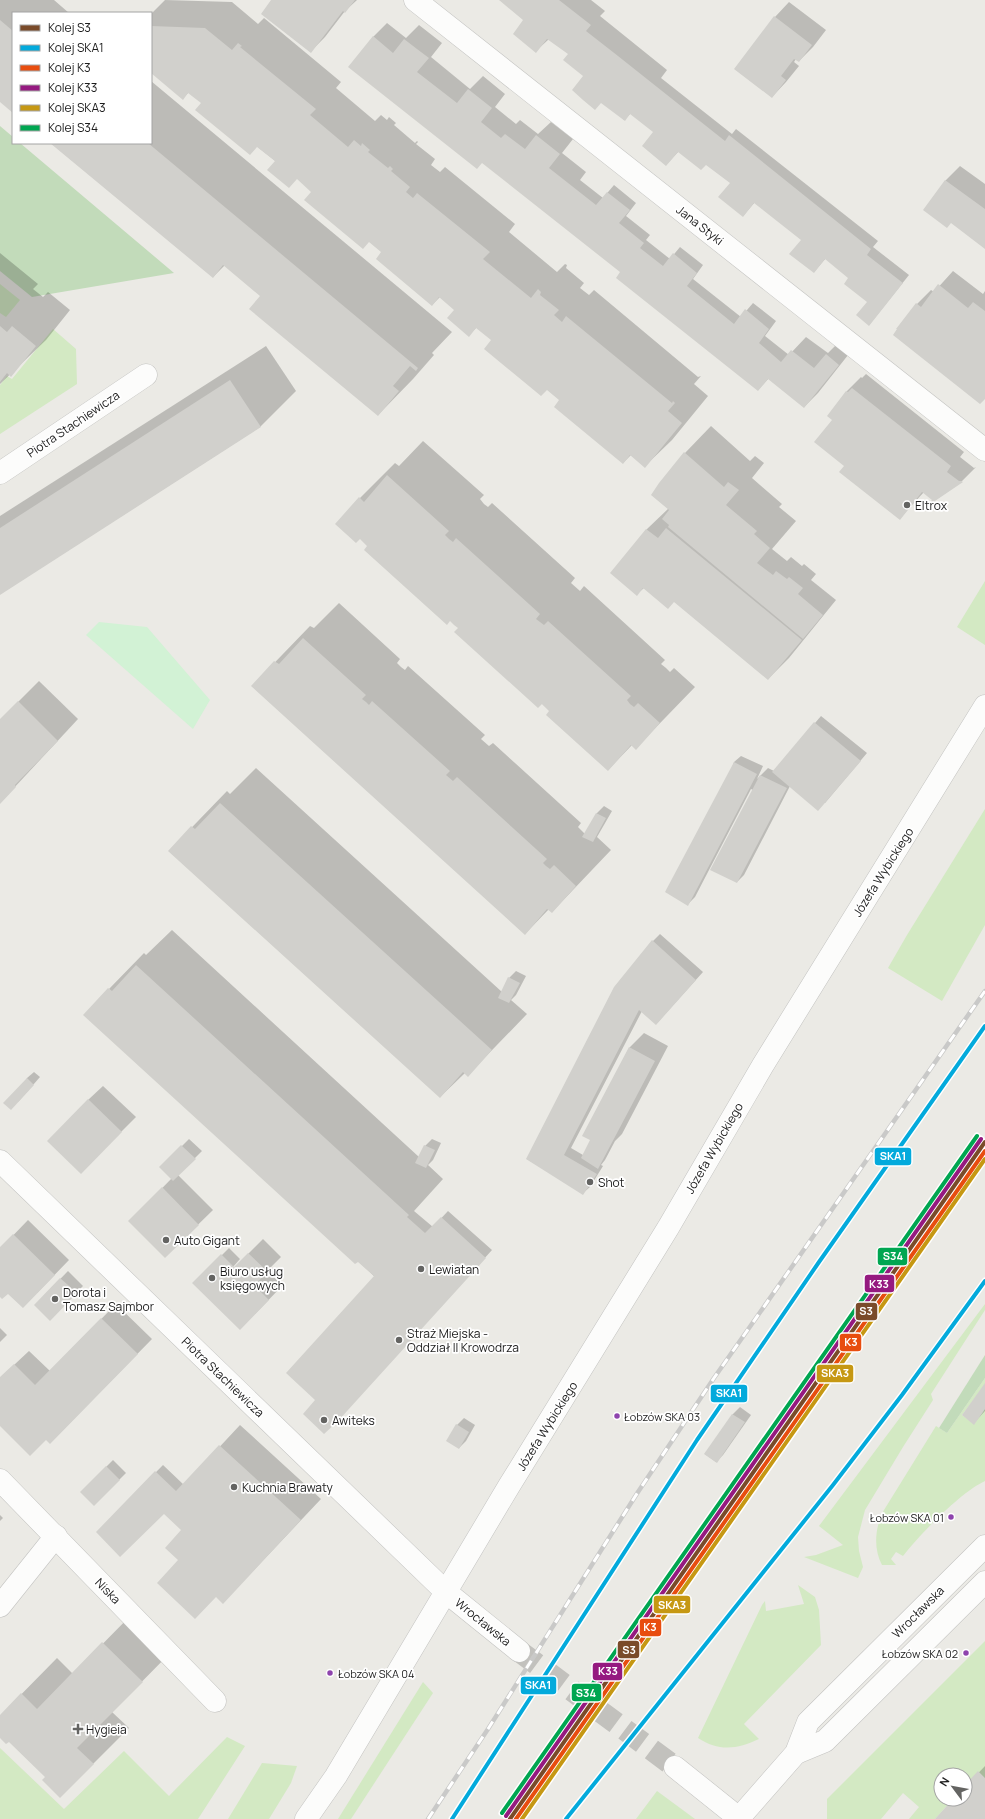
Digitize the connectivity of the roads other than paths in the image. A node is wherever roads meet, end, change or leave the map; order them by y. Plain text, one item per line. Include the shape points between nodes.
1 (415, 0) edge
2 (146, 375) dead end
3 (985, 450) edge
4 (0, 473) edge
5 (985, 706) edge
6 (0, 1161) edge
7 (0, 1480) edge
8 (56, 1536) junction
9 (985, 1546) edge
10 (985, 1582) edge
11 (446, 1592) junction
12 (0, 1606) edge
13 (519, 1652) tunnel mouth
14 (216, 1701) dead end
15 (796, 1754) junction
16 (675, 1767) tunnel mouth
17 (739, 1818) edge
18 (306, 1819) edge

1 - 3 street, Jana Styki
2 - 4 street, Piotra Stachiewicza
5 - 11 street, Józefa Wybickiego via 762,1065 668,1228
6 - 11 street, Piotra Stachiewicza
7 - 8 street, Niska
8 - 12 street
8 - 14 street, Niska
9 - 15 street, Wrocławska via 808,1722
10 - 15 street, Wrocławska via 825,1741
11 - 13 street, Wrocławska
11 - 18 street, Józefa Wybickiego via 336,1776
15 - 17 street, Wrocławska
16 - 17 street, Wrocławska

